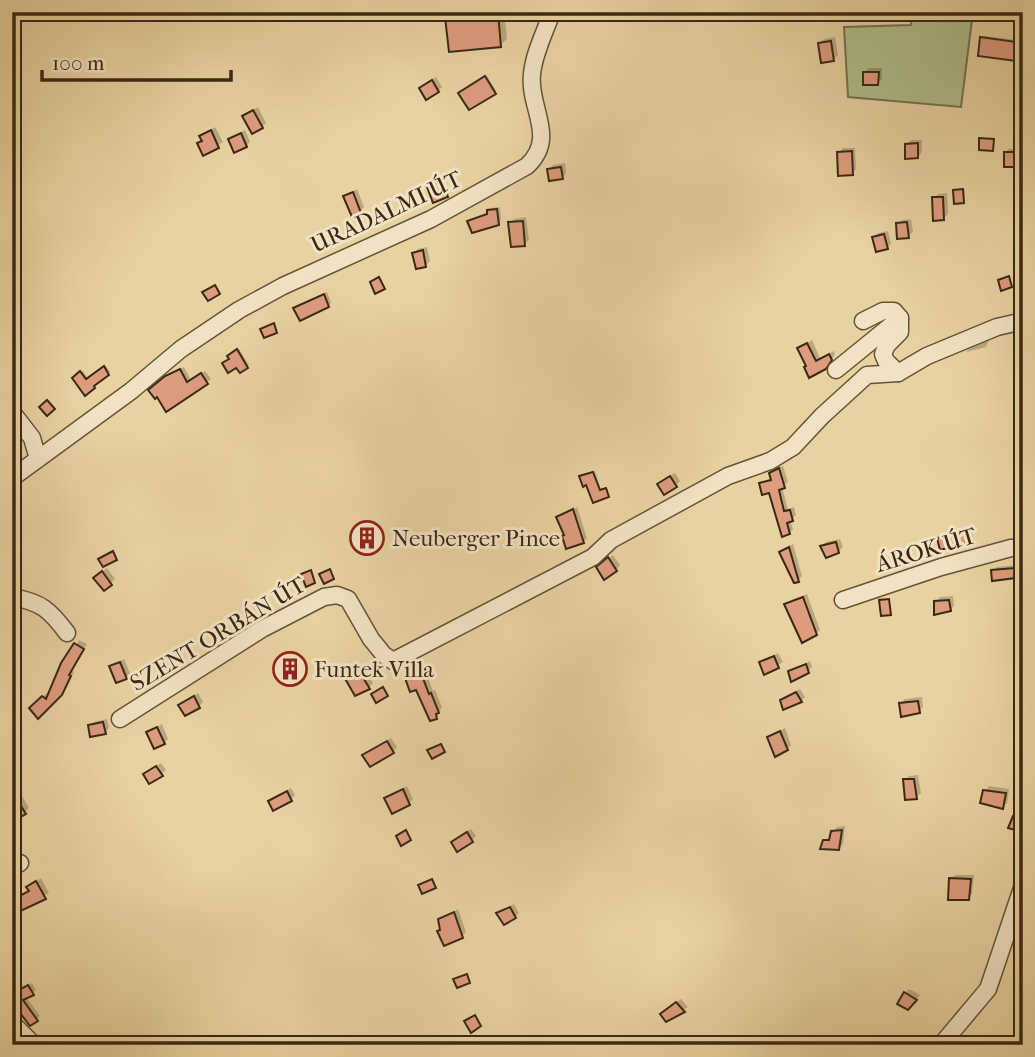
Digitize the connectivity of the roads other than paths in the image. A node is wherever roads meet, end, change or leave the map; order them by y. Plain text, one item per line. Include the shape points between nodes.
1 (552, 12) edge
2 (900, 318) junction
3 (863, 321) dead end
4 (1023, 321) edge
5 (836, 370) dead end
6 (898, 373) junction
7 (12, 412) edge
8 (38, 459) junction
9 (12, 478) edge
10 (1023, 547) edge
11 (12, 597) edge
12 (843, 600) dead end
13 (67, 633) dead end
14 (120, 719) dead end
15 (1023, 884) edge
16 (12, 1023) edge
17 (34, 1045) edge
18 (941, 1045) edge

1 - 8 street, URADALMI ÚT via 531,77 542,131 541,146 532,161 520,171 465,194 431,219 253,302 181,349
2 - 3 street via 883,311
2 - 5 street
2 - 6 street via 900,332 883,354
4 - 6 street via 927,356
6 - 14 street, SZENT ORBÁN ÚT via 867,375 793,447 770,461 728,476 611,540 593,557 393,661 371,639 348,600 337,595 324,597 262,629
7 - 8 street via 32,438
8 - 9 street, URADALMI ÚT
10 - 12 street, ÁROK ÚT via 941,567
11 - 13 street via 38,603
15 - 18 street via 988,989
16 - 17 street

